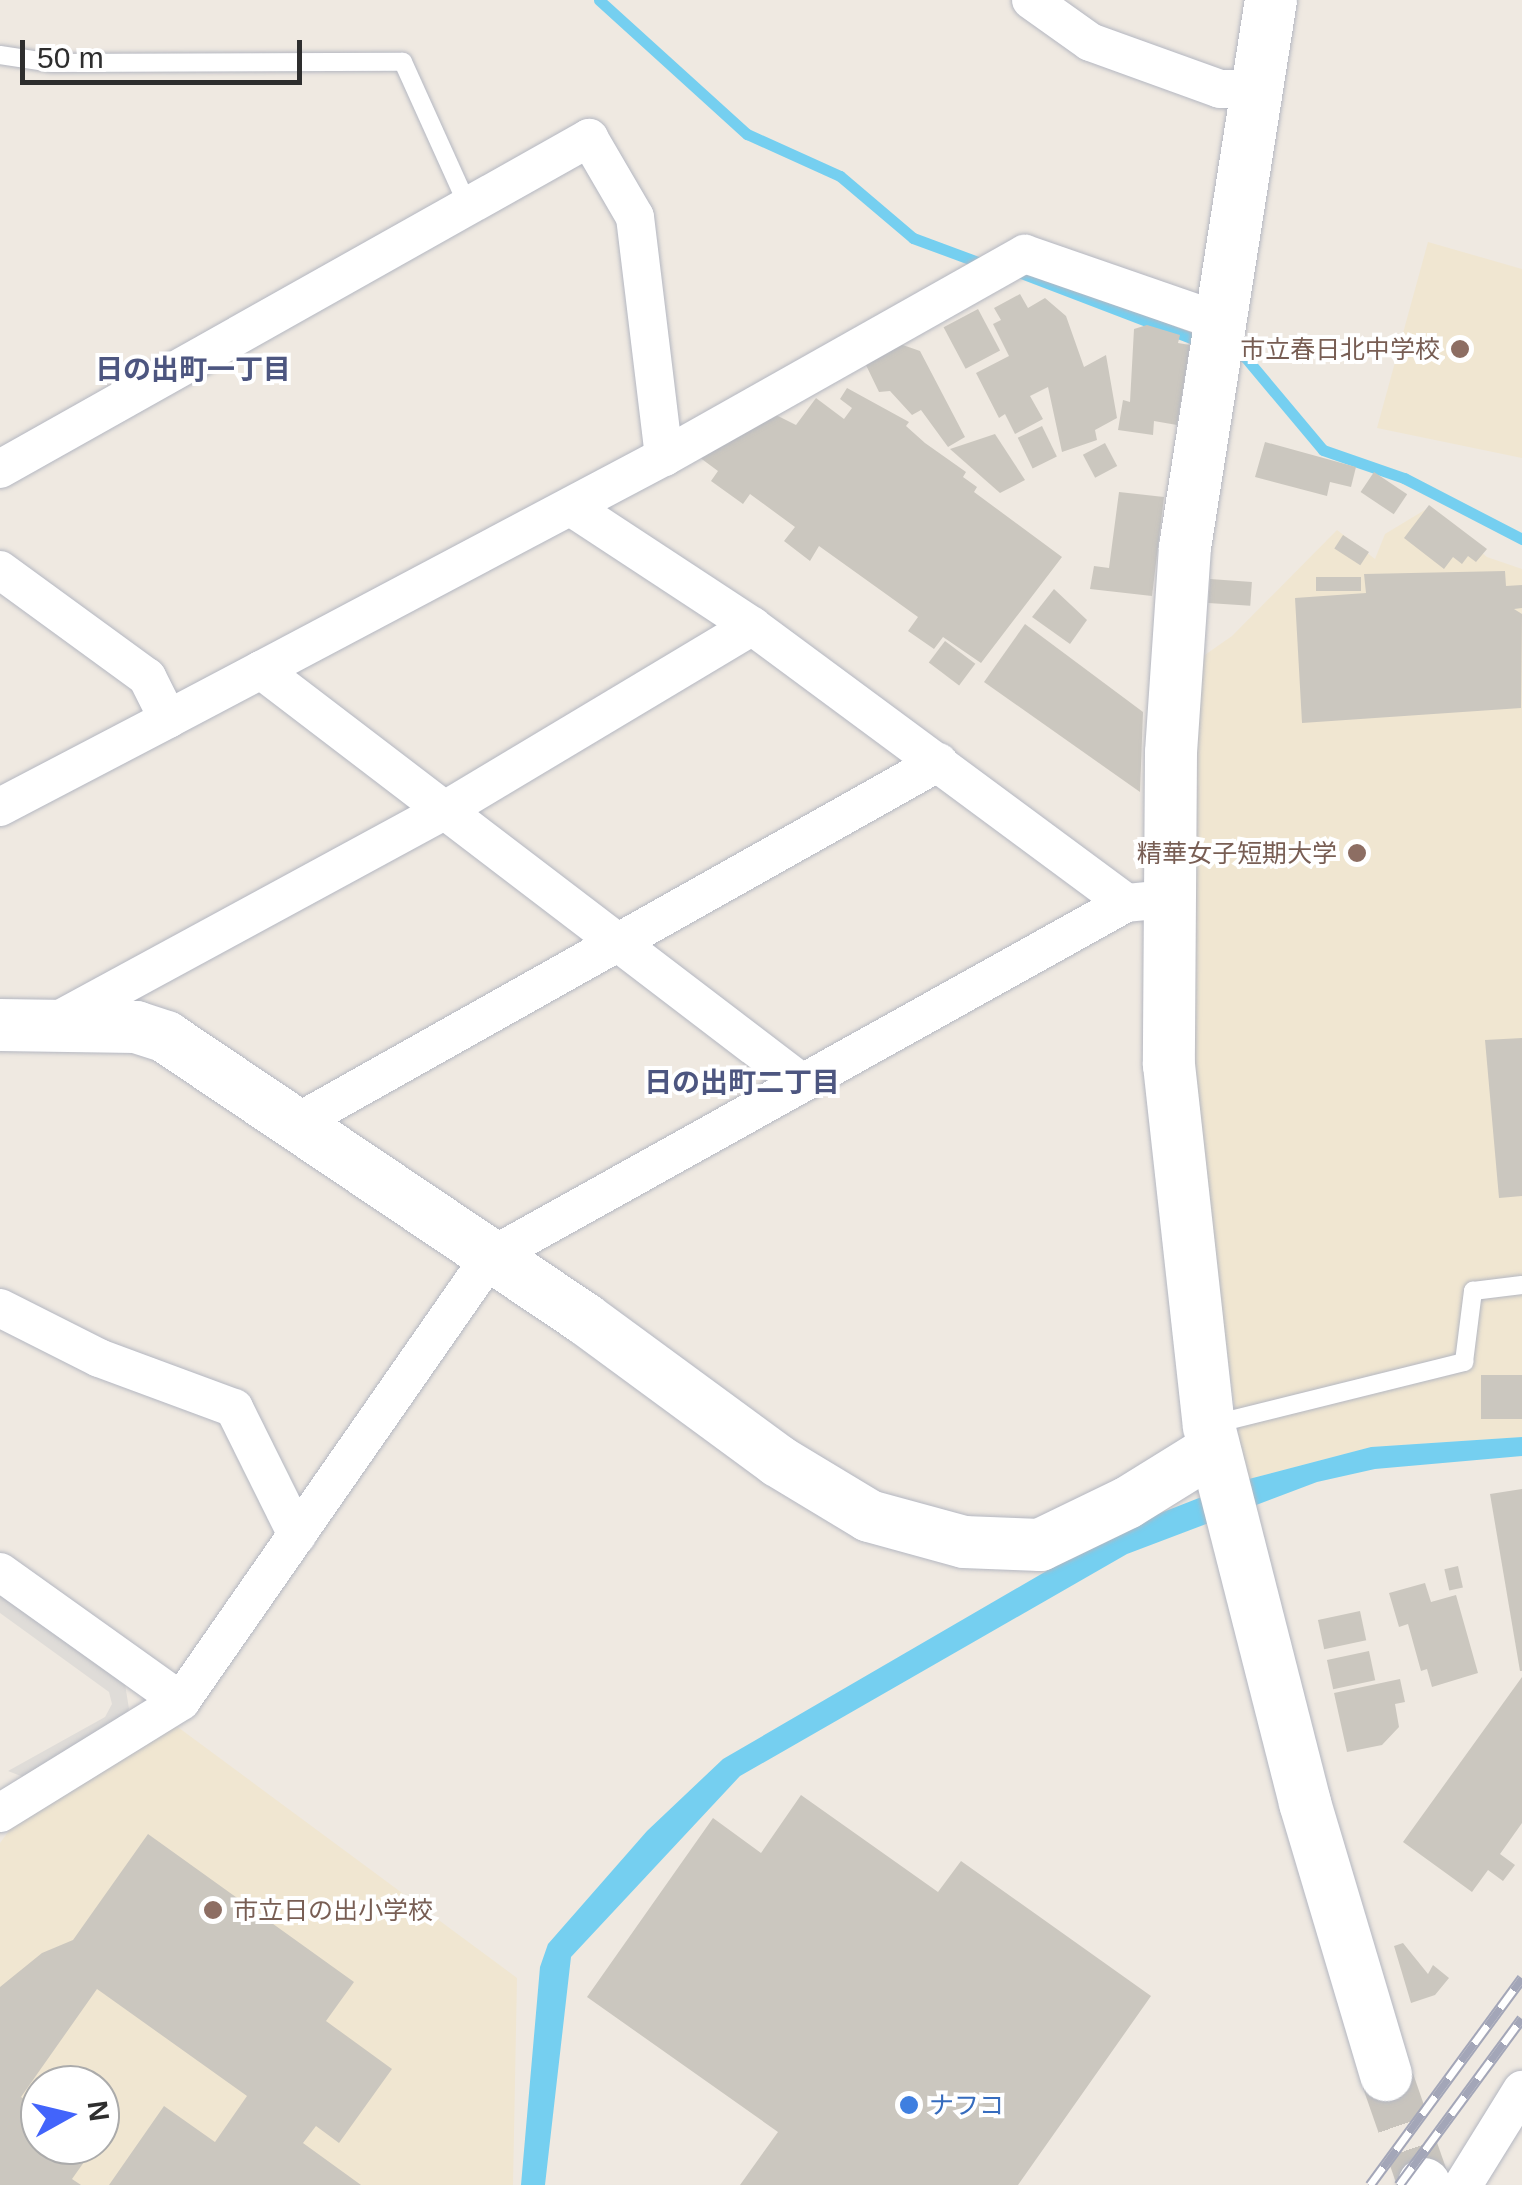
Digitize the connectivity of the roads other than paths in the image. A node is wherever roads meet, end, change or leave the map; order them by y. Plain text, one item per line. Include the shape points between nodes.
1 (1031, 0) edge
2 (1271, 0) edge
3 (0, 55) edge
4 (1254, 88) junction
5 (468, 206) junction
6 (1218, 321) junction
7 (664, 458) junction
8 (0, 469) edge
9 (571, 507) junction
10 (0, 570) edge
11 (752, 626) junction
12 (261, 670) junction
13 (168, 719) junction
14 (939, 762) junction
15 (0, 807) edge
16 (445, 810) junction
17 (1147, 901) junction
18 (622, 946) junction
19 (54, 1023) junction
20 (0, 1024) edge
21 (798, 1080) junction
22 (291, 1126) junction
23 (490, 1256) junction
24 (1522, 1285) edge
25 (0, 1308) edge
26 (1211, 1438) junction
27 (297, 1535) junction
28 (0, 1572) edge
29 (181, 1700) junction
30 (0, 1813) edge
31 (1386, 2075) tunnel mouth
32 (1522, 2090) edge
33 (1454, 2182) edge

1 - 4 street via 1090,42 1220,89
2 - 4 street
3 - 5 lane via 52,63 403,62
4 - 6 street
5 - 7 street via 589,138 635,217
5 - 8 street
6 - 7 street via 1025,254
6 - 17 street via 1185,547
7 - 9 street
9 - 11 street
9 - 12 street
10 - 13 street via 147,676
11 - 14 street
11 - 16 street
12 - 13 street
12 - 16 street
13 - 15 street
14 - 17 street
14 - 18 street
16 - 18 street
16 - 19 street
17 - 21 street
17 - 26 street
18 - 21 street
18 - 22 street
19 - 20 street
19 - 22 street via 136,1027 166,1038
21 - 23 street
22 - 23 street
23 - 26 street via 778,1461 868,1516 912,1530 964,1542 1040,1545 1127,1503
23 - 27 street
24 - 26 lane via 1473,1291 1464,1362
25 - 27 street via 99,1358 234,1408
26 - 31 street
27 - 29 street
28 - 29 street
29 - 30 street
32 - 33 street

